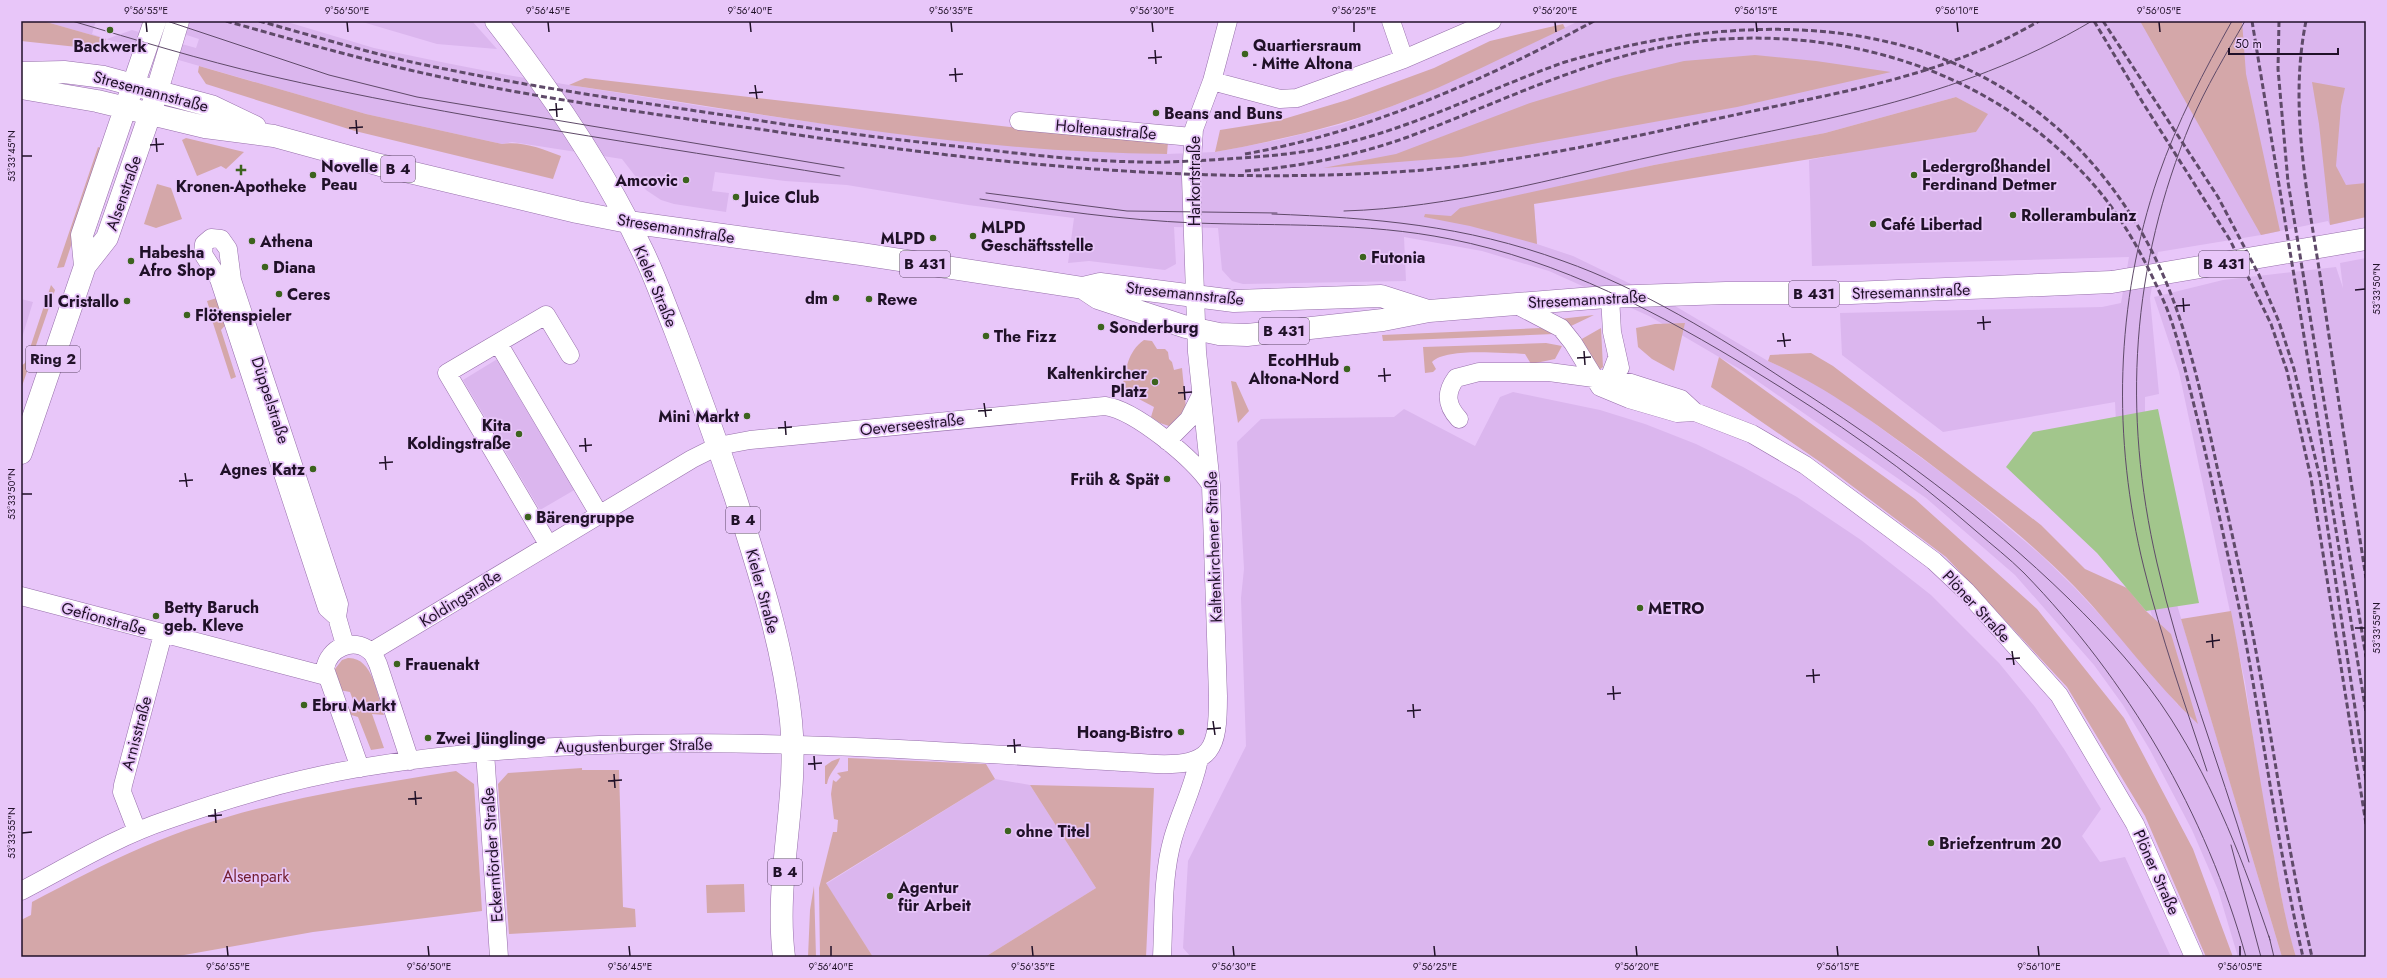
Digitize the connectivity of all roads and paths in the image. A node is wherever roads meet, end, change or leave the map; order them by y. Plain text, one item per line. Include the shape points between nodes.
1 (155, 21) edge
2 (178, 21) edge
3 (496, 21) edge
4 (1228, 21) edge
5 (1391, 21) edge
6 (1492, 21) edge
7 (1404, 59) junction
8 (21, 73) edge
9 (1212, 81) junction
10 (133, 85) junction
11 (21, 88) edge
12 (158, 91) junction
13 (125, 108) junction
14 (150, 114) junction
15 (1019, 122) dead end
16 (274, 136) junction
17 (1192, 137) junction
18 (628, 222) junction
19 (2366, 239) edge
20 (85, 266) junction
21 (225, 277) dead end
22 (1083, 288) junction
23 (1610, 297) junction
24 (1196, 298) junction
25 (1515, 304) junction
26 (1429, 311) junction
27 (1196, 330) junction
28 (498, 343) junction
29 (1573, 343) junction
30 (570, 355) dead end
31 (1617, 358) junction
32 (1549, 372) junction
33 (1525, 374) junction
34 (1600, 381) junction
35 (1631, 383) junction
36 (1201, 396) junction
37 (1696, 412) junction
38 (1459, 419) dead end
39 (1167, 441) junction
40 (718, 446) junction
41 (21, 453) edge
42 (1211, 485) junction
43 (599, 514) junction
44 (548, 544) junction
45 (21, 596) edge
46 (163, 634) junction
47 (345, 645) junction
48 (372, 652) junction
49 (326, 676) junction
50 (792, 743) junction
51 (485, 752) junction
52 (1199, 759) junction
53 (410, 761) junction
54 (360, 768) junction
55 (137, 831) junction
56 (21, 892) edge
57 (499, 957) edge
58 (784, 957) edge
59 (1162, 957) edge
60 (2194, 957) edge

1 - 10 main road, Ring 2
2 - 12 main road, Ring 2
3 - 18 main road, Kieler Straße via 533,68 562,112
4 - 9 street, Harkortstraße
5 - 7 street
6 - 7 street
7 - 9 street via 1293,99 1270,96
8 - 10 main road, Stresemannstraße / B 4 via 82,73
9 - 17 street, Harkortstraße
10 - 12 main road, Stresemannstraße / B 4
10 - 13 main road, Ring 2
11 - 13 main road, Stresemannstraße / B 4
12 - 14 main road, Ring 2
12 - 16 main road, Stresemannstraße / B 4 via 211,106
13 - 14 main road, Stresemannstraße / B 4
13 - 20 main road, Alsenstraße / Ring 2 via 82,235
14 - 16 main road, Stresemannstraße / B 4 via 205,127
14 - 20 main road, Alsenstraße / Ring 2 via 108,238
15 - 17 street, Holtenaustraße
16 - 18 main road, Stresemannstraße / B 4 via 372,163
17 - 24 street, Harkortstraße
18 - 22 main road, Stresemannstraße / B 431
18 - 40 main road, Kieler Straße / B 4 via 651,270
19 - 23 main road, Stresemannstraße / B 431 via 2144,278 2104,282 1860,293 1726,293
20 - 41 main road, Alsenstraße / Ring 2
21 - 47 street, Düppelstraße via 328,608 337,617
22 - 24 main road, Stresemannstraße / B 431 via 1100,284
22 - 27 main road, Stresemannstraße / B 431 via 1105,300
23 - 25 main road, Stresemannstraße / B 431
23 - 31 street via 1612,332
24 - 26 main road, Stresemannstraße / B 431 via 1234,301 1381,296
24 - 27 street, Harkortstraße
25 - 26 main road, Stresemannstraße / B 431
25 - 29 street via 1556,324
26 - 27 main road, Stresemannstraße / B 431 via 1383,320 1247,335
27 - 36 street, Kaltenkirchener Straße
28 - 30 street via 546,314
28 - 43 street
28 - 44 street via 447,373
29 - 32 street, Plöner Straße via 1567,362 1558,370
29 - 34 street
31 - 34 street
31 - 35 street via 1623,374
32 - 33 street, Plöner Straße
32 - 34 street, Plöner Straße
33 - 34 street, Plöner Straße via 1583,388
33 - 38 street, Plöner Straße via 1475,372 1456,378 1449,390 1447,402
34 - 35 street, Plöner Straße
34 - 37 street, Plöner Straße via 1629,400 1677,413
35 - 37 street, Plöner Straße via 1680,399
36 - 39 street via 1189,419
36 - 42 street, Kaltenkirchener Straße
37 - 60 street, Plöner Straße via 1752,434 1805,465 1934,561 1966,591 2059,695 2135,824
39 - 40 street, Oeverseestraße via 1120,409 1105,406 781,437
39 - 42 street, Oeverseestraße via 1197,466
40 - 43 street, Koldingstraße via 692,458
40 - 50 main road, Kieler Straße / B 4 via 767,600 784,675
42 - 52 street, Kaltenkirchener Straße via 1218,722 1210,748
43 - 44 street, Koldingstraße
44 - 48 street, Koldingstraße
45 - 46 street, Gefionstraße
46 - 49 street, Gefionstraße
46 - 55 street, Arnisstraße via 122,792
47 - 48 street via 353,644
47 - 49 street via 326,662
48 - 53 street
49 - 54 street
50 - 51 street, Augustenburger Straße via 562,746
50 - 52 street, Augustenburger Straße via 1156,764 1189,763
50 - 58 main road, Kieler Straße / B 4 via 792,794 782,905
51 - 53 street, Augustenburger Straße
51 - 57 street, Eckernförder Straße
52 - 59 street via 1194,785 1173,838 1166,878
53 - 54 street, Augustenburger Straße
54 - 55 street, Augustenburger Straße via 257,792
55 - 56 street, Augustenburger Straße

